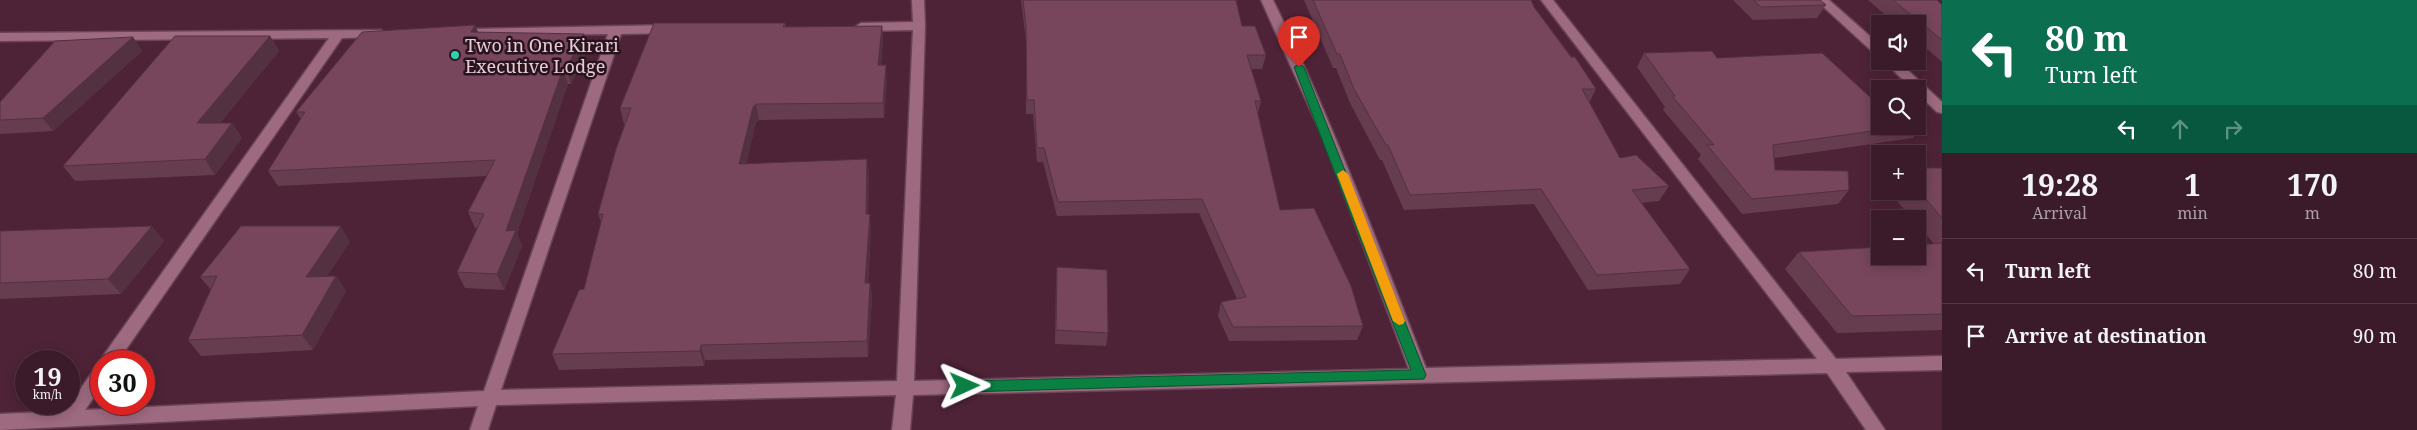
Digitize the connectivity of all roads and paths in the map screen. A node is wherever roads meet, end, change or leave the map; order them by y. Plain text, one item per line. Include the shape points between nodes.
1 (918, 0) edge
2 (1267, 0) edge
3 (1547, 0) edge
4 (1822, 0) edge
5 (920, 26) junction
6 (851, 27) edge
7 (684, 29) edge
8 (616, 30) junction
9 (457, 33) edge
10 (398, 34) edge
11 (338, 35) junction
12 (0, 37) edge
13 (1871, 44) edge
14 (1900, 70) edge
15 (1942, 109) edge
16 (117, 350) edge
17 (1942, 362) edge
18 (1831, 365) junction
19 (1420, 375) junction
20 (906, 388) junction
21 (90, 389) edge
22 (488, 398) junction
23 (71, 417) junction
24 (0, 422) edge
25 (479, 430) edge
26 (900, 430) edge
27 (1876, 430) edge

1 - 5 street
2 - 19 street via 1293,50
3 - 18 street
4 - 13 street
5 - 6 street
5 - 20 street
7 - 8 street
8 - 9 street
8 - 22 street
10 - 11 street
11 - 12 street
11 - 16 street
14 - 15 street
17 - 18 street
18 - 19 street
18 - 27 street
19 - 20 street
20 - 22 street
20 - 26 street
21 - 23 street
22 - 23 street
22 - 25 street
23 - 24 street

